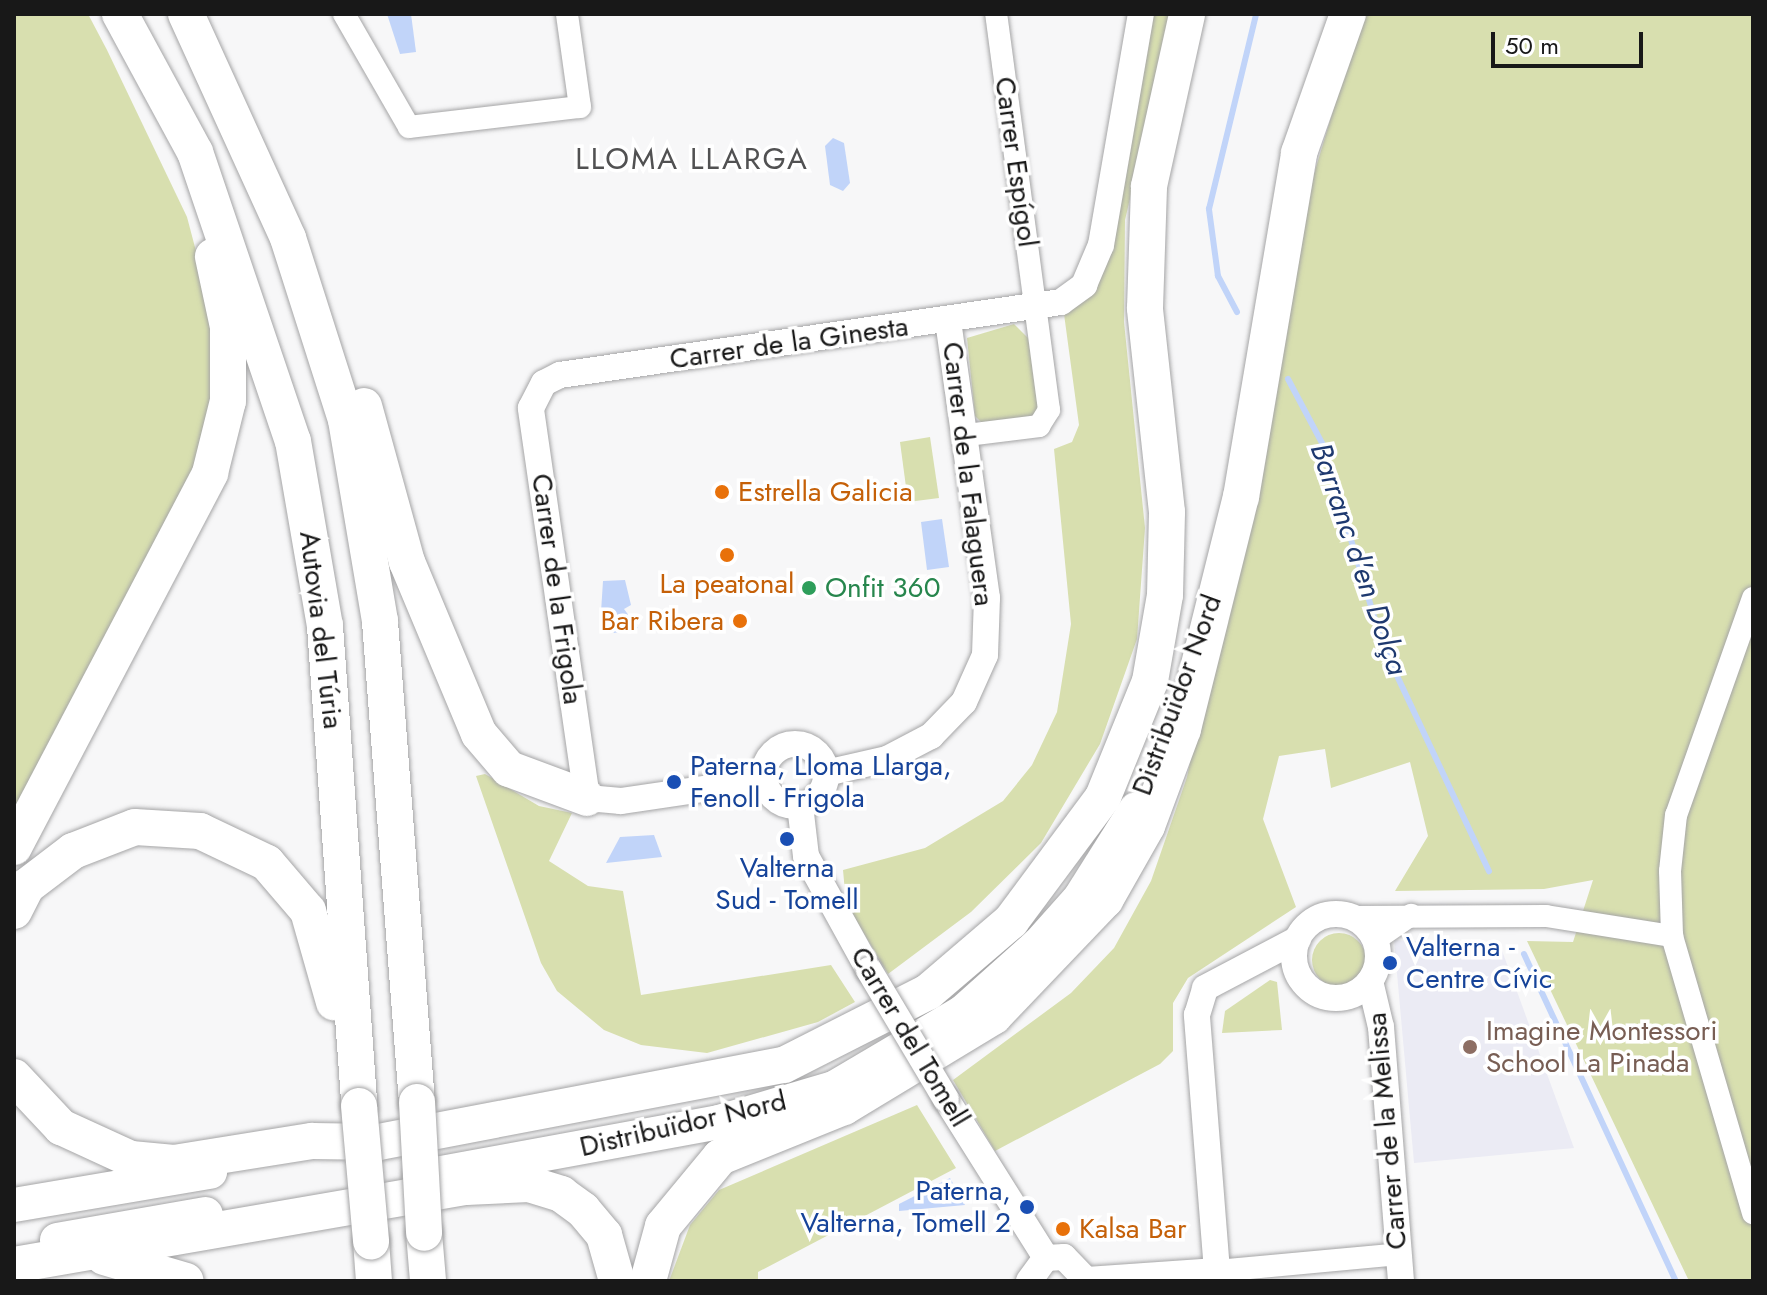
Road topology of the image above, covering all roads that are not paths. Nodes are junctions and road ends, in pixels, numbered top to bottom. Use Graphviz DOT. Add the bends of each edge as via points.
graph roads {
  1 [pos="120,14"];
  2 [pos="186,14"];
  3 [pos="344,14"];
  4 [pos="567,14"];
  5 [pos="996,14"];
  6 [pos="1141,14"];
  7 [pos="1187,14"];
  8 [pos="1348,14"];
  9 [pos="195,152"];
  10 [pos="314,310"];
  11 [pos="1035,310"];
  12 [pos="948,321"];
  13 [pos="544,383"];
  14 [pos="967,435"];
  15 [pos="1753,598"];
  16 [pos="1200,645"];
  17 [pos="826,773"];
  18 [pos="764,780"];
  19 [pos="587,798"];
  20 [pos="800,805"];
  21 [pos="14,847"];
  22 [pos="14,911"];
  23 [pos="1412,915"];
  24 [pos="1351,917"];
  25 [pos="1672,936"];
  26 [pos="1298,939"];
  27 [pos="1375,940"];
  28 [pos="1370,981"];
  29 [pos="14,1077"];
  30 [pos="359,1106"];
  31 [pos="379,1142"];
  32 [pos="14,1205"];
  33 [pos="1753,1213"];
  34 [pos="14,1249"];
  35 [pos="74,1254"];
  36 [pos="1399,1254"];
  37 [pos="1046,1258"];
  38 [pos="14,1265"];
  39 [pos="1217,1271"];
  40 [pos="186,1281"];
  41 [pos="374,1281"];
  42 [pos="428,1281"];
  43 [pos="617,1281"];
  44 [pos="648,1281"];
  45 [pos="1029,1281"];
  46 [pos="1087,1281"];
  47 [pos="1401,1281"];
  1 -- 9 [label="highway, Autovia del Túria"];
  2 -- 10 [label="highway, Autovia del Túria" via="256,162"];
  3 -- 4 [label="street" via="409,127 580,107"];
  5 -- 11 [label="street, Carrer Espígol"];
  6 -- 11 [label="street, Carrer de la Ginesta" via="1101,245 1084,285"];
  7 -- 31 [label="highway, Distribuïdor Nord" via="1149,186 1145,308 1167,512 1165,595 1150,681 1129,740 1070,850 1011,921 928,992 784,1065"];
  8 -- 16 [label="highway, Distribuïdor Nord" via="1299,153 1241,497"];
  9 -- 21 [label="highway" via="195,204 228,327 228,401 210,473"];
  9 -- 30 [label="highway, Autovia del Túria" via="293,441 323,610"];
  10 -- 19 [label="highway" via="348,351 407,562 479,734 509,769"];
  10 -- 42 [label="highway, Autovia del Túria, bridge" via="346,420 380,622"];
  11 -- 12 [label="street, Carrer de la Ginesta"];
  11 -- 14 [label="street, Carrer Espígol" via="1049,410 1039,426"];
  12 -- 13 [label="street, Carrer de la Ginesta"];
  12 -- 14 [label="street, Carrer de la Falaguera"];
  13 -- 19 [label="street, Carrer de la Frigola" via="531,408"];
  14 -- 17 [label="street, Carrer de la Falaguera" via="987,598 985,655 964,702 931,736 887,759"];
  15 -- 25 [label="street" via="1676,815"];
  16 -- 34 [label="main road, Distribuïdor Nord" via="1154,773 1080,898 963,1012 834,1088 719,1122"];
  16 -- 44 [label="highway" via="1167,778 1105,900 994,1016 917,1068 844,1107 720,1157 663,1226"];
  17 -- 18 [label="street" via="818,754 788,744 771,755"];
  17 -- 20 [label="street" via="819,794"];
  18 -- 19 [label="street" via="621,801"];
  18 -- 20 [label="street" via="779,801"];
  20 -- 37 [label="street, Carrer del Tomell, bridge" via="806,856 946,1099"];
  22 -- 30 [label="highway" via="27,886 73,851 135,827 200,831 236,844 267,863 308,911"];
  23 -- 24 [label="street"];
  23 -- 25 [label="street" via="1546,916"];
  23 -- 27 [label="street"];
  24 -- 26 [label="street" via="1326,915"];
  24 -- 27 [label="street"];
  25 -- 33 [label="street"];
  26 -- 28 [label="street" via="1295,966 1321,995 1348,996"];
  26 -- 39 [label="street" via="1205,988 1197,1015"];
  27 -- 28 [label="street" via="1378,961"];
  28 -- 36 [label="street, Carrer de la Melissa" via="1381,1027"];
  29 -- 31 [label="highway" via="61,1127 131,1159 174,1163 312,1141"];
  30 -- 41 [label="highway, Autovia del Túria, bridge"];
  31 -- 32 [label="main road, Distribuïdor Nord"];
  35 -- 38 [label="highway"];
  35 -- 40 [label="highway" via="143,1263"];
  35 -- 43 [label="highway" via="466,1187 529,1184 561,1194 583,1210 604,1235"];
  36 -- 39 [label="street"];
  36 -- 47 [label="street, Carrer de la Melissa"];
  37 -- 45 [label="street"];
  37 -- 46 [label="street" via="1079,1265"];
  39 -- 46 [label="street"];
}
